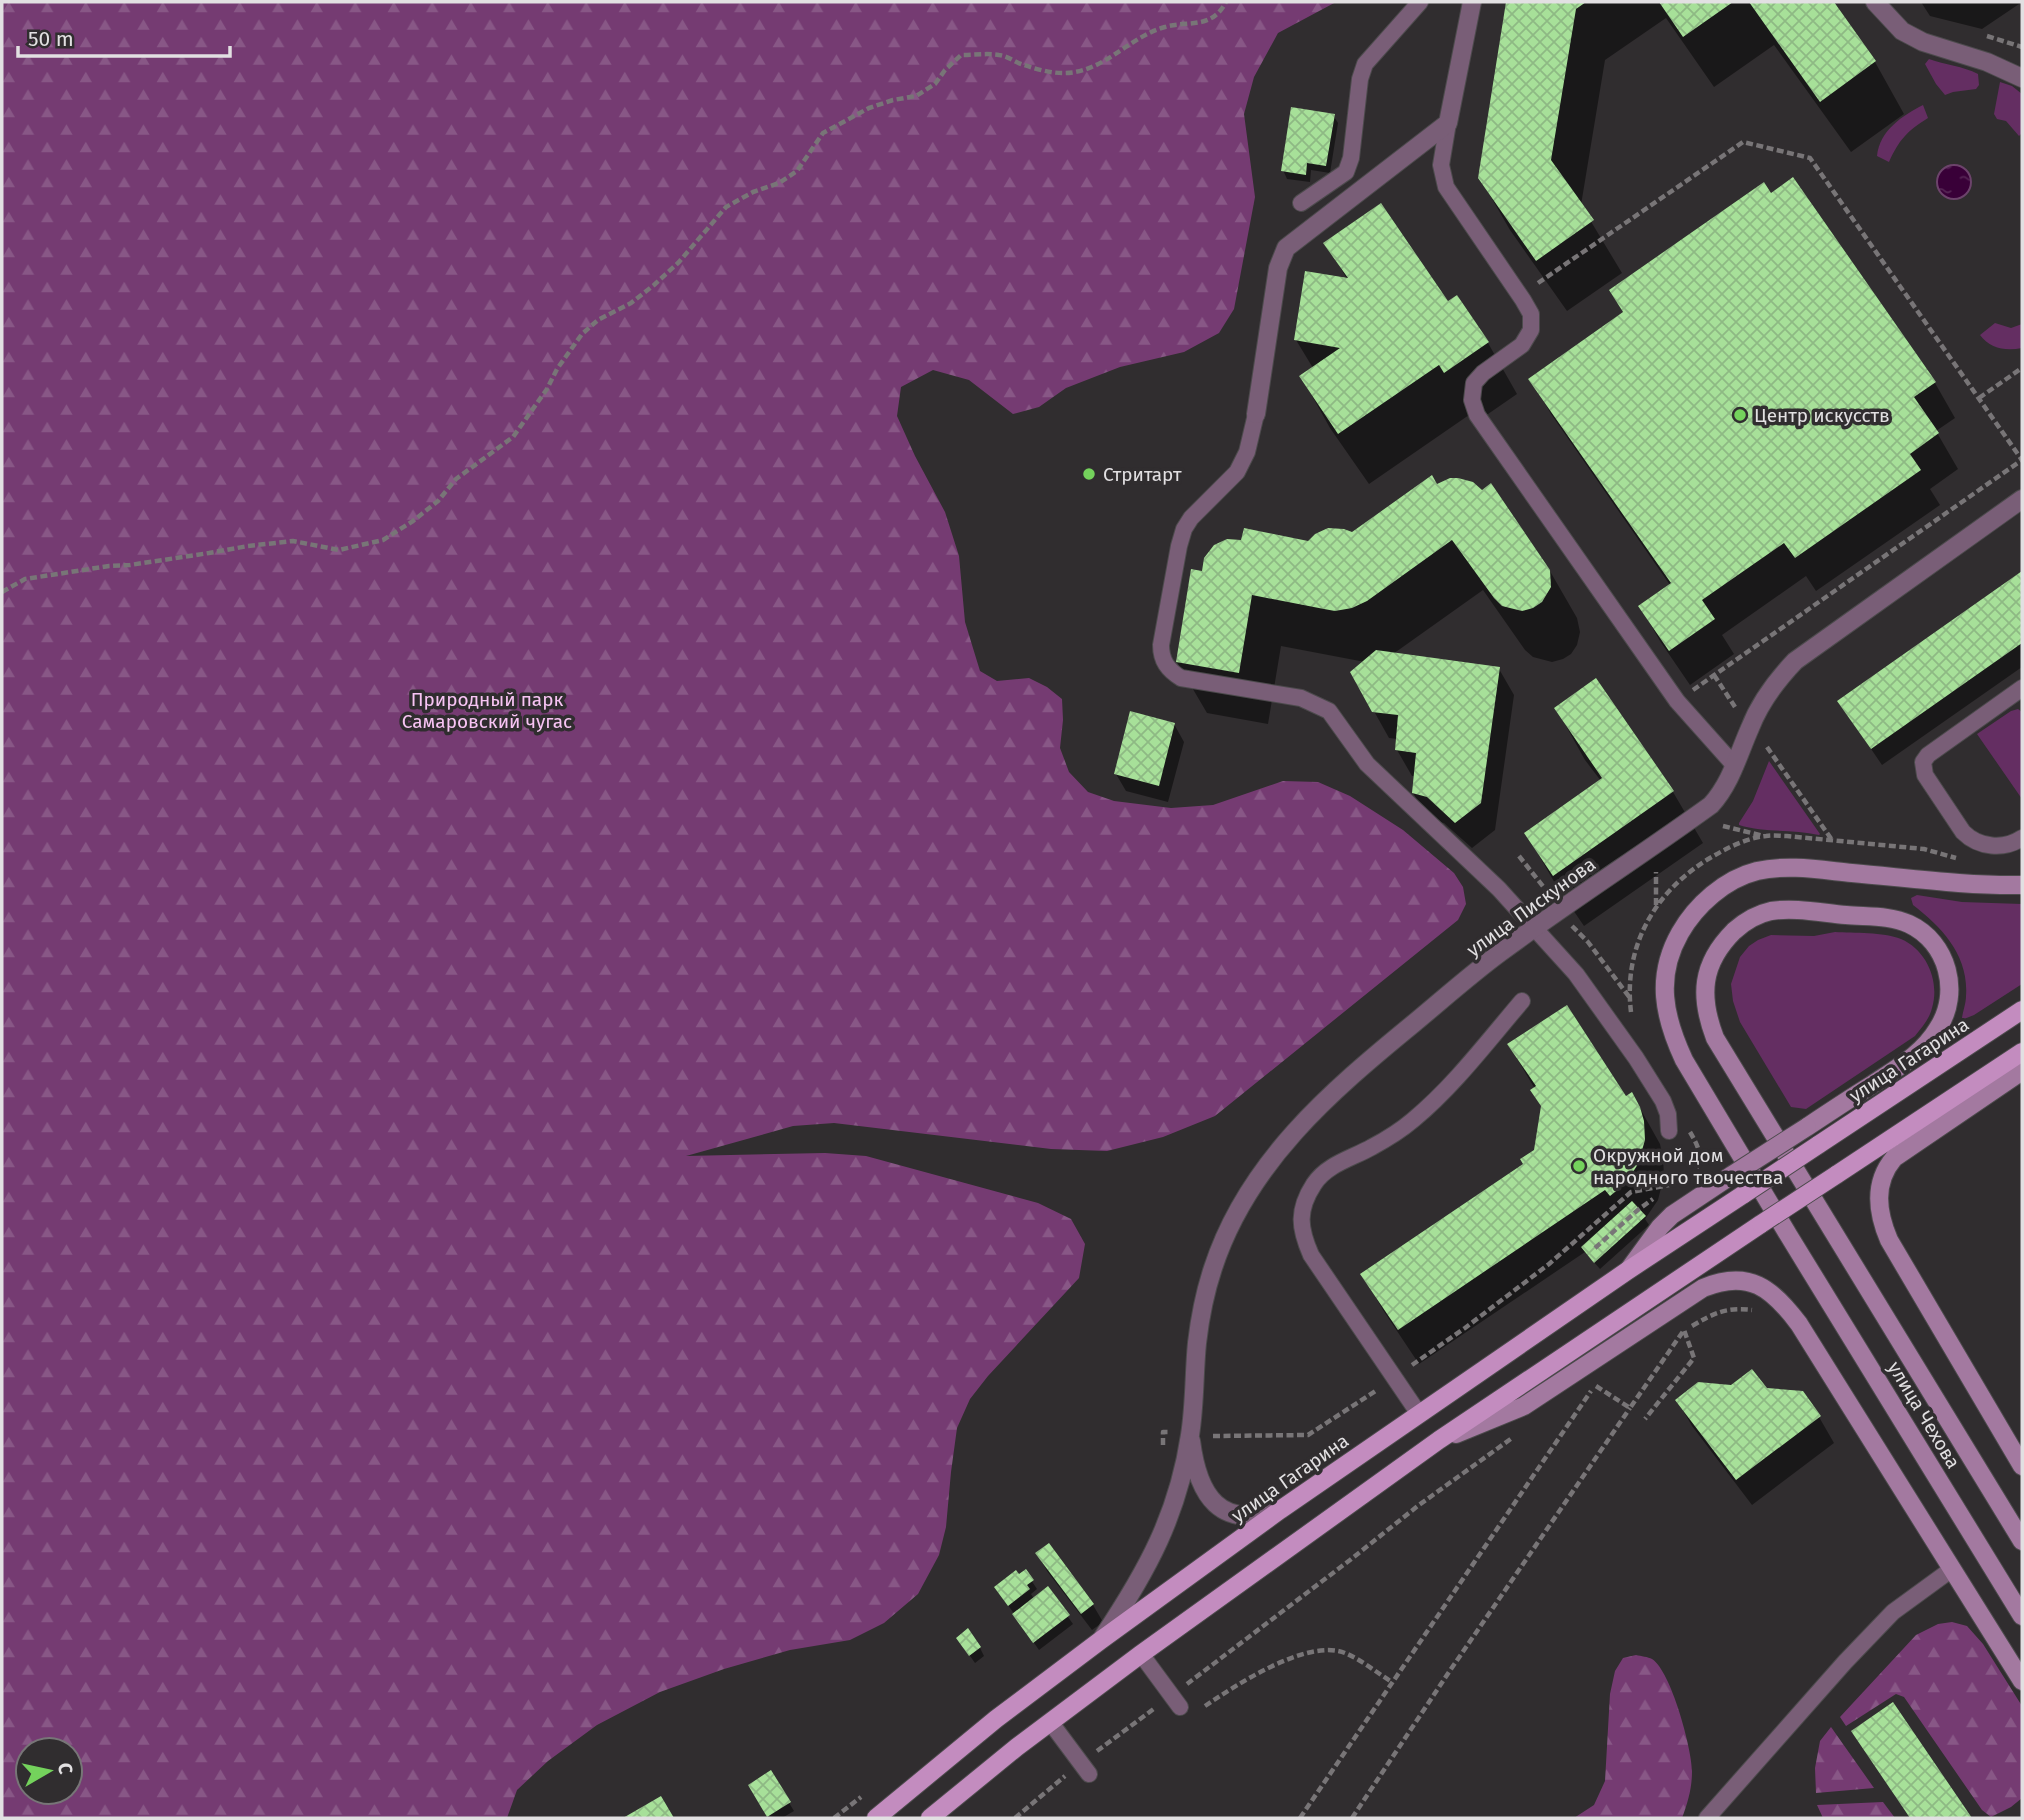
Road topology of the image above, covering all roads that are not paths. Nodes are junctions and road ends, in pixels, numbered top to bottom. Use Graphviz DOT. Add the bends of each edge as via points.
graph roads {
  1 [pos="1420,2"];
  2 [pos="1472,2"];
  3 [pos="1875,2"];
  4 [pos="2022,78"];
  5 [pos="1448,122"];
  6 [pos="1301,203"];
  7 [pos="1256,414"];
  8 [pos="2022,499"];
  9 [pos="2021,691"];
  10 [pos="1735,766"];
  11 [pos="2022,838"];
  12 [pos="2022,885"];
  13 [pos="1535,929"];
  14 [pos="1521,1001"];
  15 [pos="2022,1010"];
  16 [pos="2022,1053"];
  17 [pos="1912,1058"];
  18 [pos="2022,1071"];
  19 [pos="1955,1116"];
  20 [pos="1669,1131"];
  21 [pos="1838,1132"];
  22 [pos="1627,1271"];
  23 [pos="1419,1414"];
  24 [pos="1190,1434"];
  25 [pos="1439,1440"];
  26 [pos="2022,1466"];
  27 [pos="1280,1510"];
  28 [pos="2022,1541"];
  29 [pos="1952,1569"];
  30 [pos="2022,1616"];
  31 [pos="1101,1640"];
  32 [pos="1141,1654"];
  33 [pos="2022,1681"];
  34 [pos="1176,1702"];
  35 [pos="1051,1723"];
  36 [pos="1085,1769"];
  37 [pos="876,1818"];
  38 [pos="930,1818"];
  39 [pos="1706,1818"];
  1 -- 6 [label="lane" via="1365,64 1346,172"];
  2 -- 5 [label="street"];
  3 -- 4 [label="street" via="1902,31"];
  5 -- 7 [label="street" via="1286,248 1278,268"];
  5 -- 10 [label="lane" via="1441,165 1446,187 1531,314 1531,330 1522,345 1474,383 1472,400 1477,415 1677,701"];
  7 -- 13 [label="lane" via="1237,472 1184,529 1161,645 1166,665 1181,678 1301,698 1329,711 1367,764"];
  8 -- 10 [label="street, улица Пискунова" via="1795,661 1769,692"];
  9 -- 11 [label="lane" via="1928,755 1923,769 1969,838 1999,846"];
  10 -- 13 [label="street, улица Пискунова" via="1711,805"];
  12 -- 30 [label="main road, улица Чехова" via="1791,868 1756,872 1722,888 1688,920 1668,961 1664,986 1671,1032 1684,1060"];
  13 -- 20 [label="lane" via="1576,974 1636,1058 1663,1101"];
  13 -- 24 [label="street, улица Пискунова" via="1348,1079 1291,1134 1246,1194 1224,1237 1203,1306"];
  14 -- 23 [label="lane" via="1437,1099 1394,1135 1330,1168 1315,1181 1301,1217 1311,1255"];
  15 -- 21 [label="main road, улица Гагарина"];
  16 -- 19 [label="main road"];
  16 -- 25 [label="main road, bridge"];
  17 -- 21 [label="main road"];
  17 -- 22 [label="main road, bridge" via="1672,1215"];
  17 -- 28 [label="main road, улица Чехова" via="1946,1016 1950,985 1938,949 1909,924 1771,911 1742,924 1717,952 1706,979 1705,998 1716,1038"];
  18 -- 19 [label="main road"];
  19 -- 26 [label="main road" via="1887,1166 1879,1187 1879,1212 1889,1240"];
  21 -- 22 [label="main road, улица Гагарина, bridge"];
  22 -- 23 [label="main road, улица Гагарина"];
  23 -- 27 [label="main road, улица Гагарина"];
  24 -- 27 [label="street, улица Пискунова" via="1197,1469 1214,1503 1237,1516"];
  24 -- 31 [label="street, улица Пискунова" via="1177,1494 1156,1550"];
  25 -- 29 [label="main road" via="1524,1406 1703,1289 1721,1282 1749,1282 1773,1294 1799,1324"];
  25 -- 32 [label="main road"];
  27 -- 31 [label="main road, улица Гагарина"];
  29 -- 33 [label="main road"];
  29 -- 39 [label="lane" via="1893,1612"];
  31 -- 37 [label="main road, улица Гагарина"];
  32 -- 34 [label="lane"];
  32 -- 35 [label="main road"];
  35 -- 36 [label="lane"];
  35 -- 38 [label="main road"];
}
